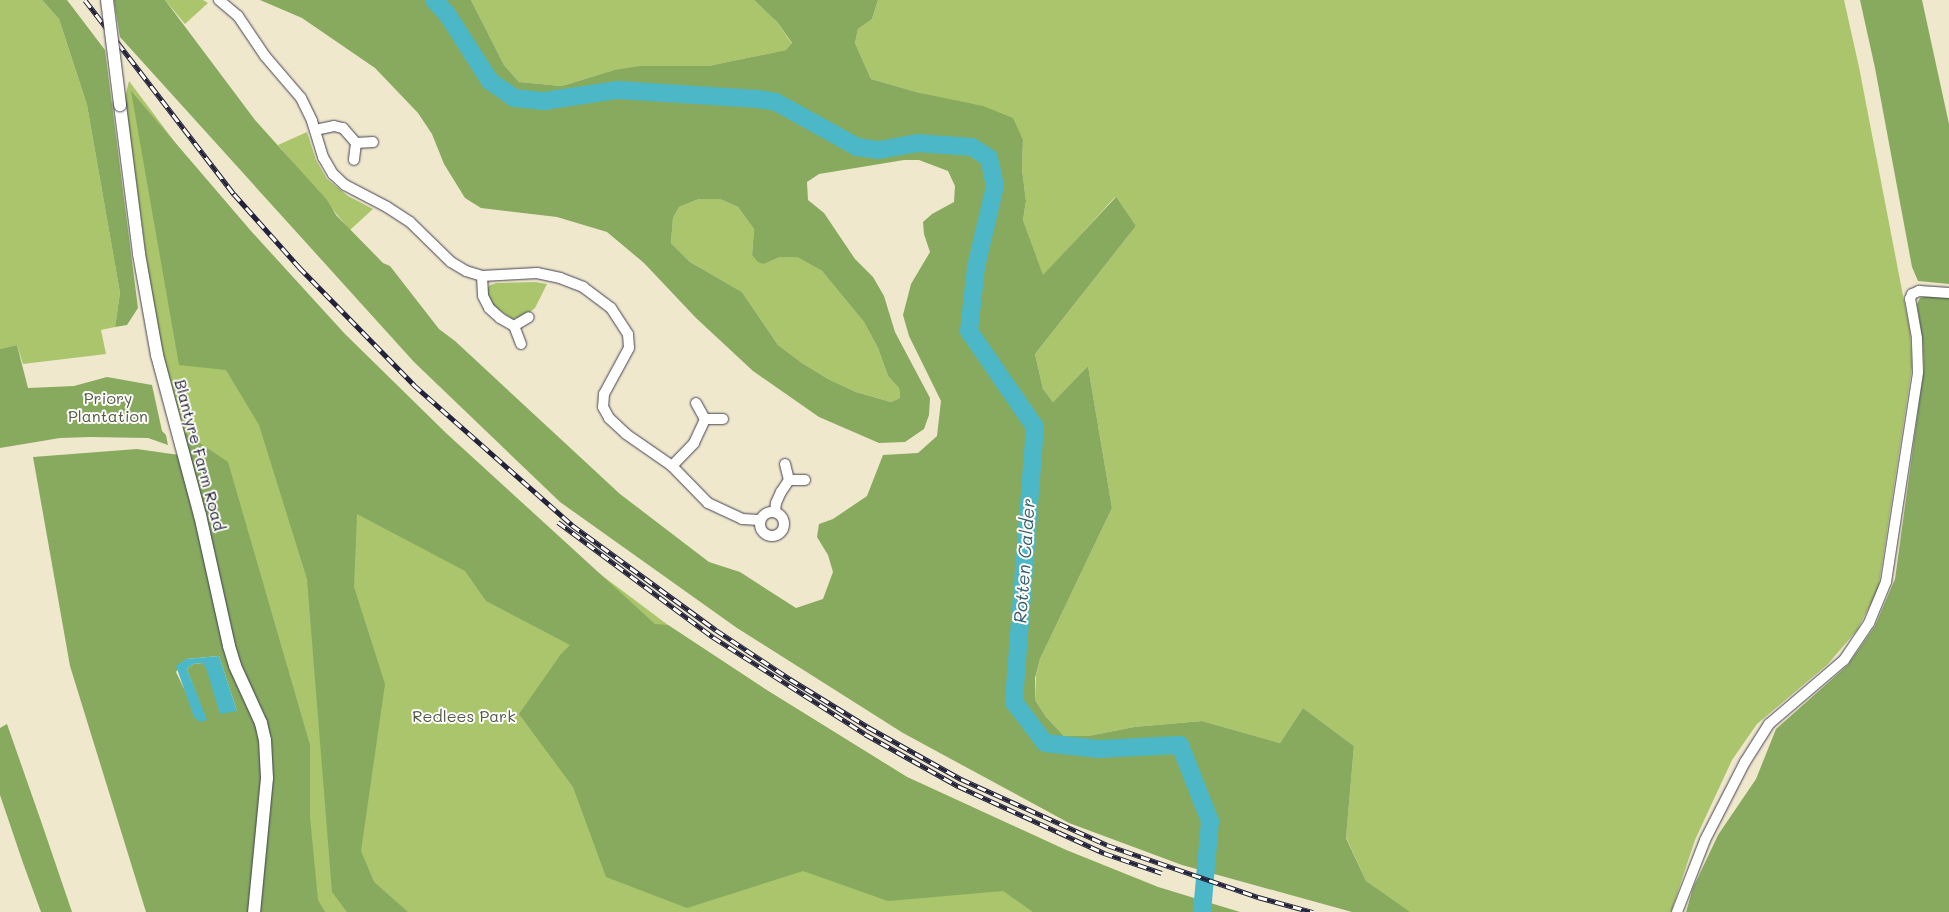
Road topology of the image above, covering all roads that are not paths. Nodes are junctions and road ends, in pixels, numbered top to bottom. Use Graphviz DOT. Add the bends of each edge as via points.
graph roads {
  1 [pos="107,0"];
  2 [pos="219,0"];
  3 [pos="315,130"];
  4 [pos="373,142"];
  5 [pos="356,143"];
  6 [pos="354,160"];
  7 [pos="482,276"];
  8 [pos="1949,292"];
  9 [pos="529,317"];
  10 [pos="514,326"];
  11 [pos="521,344"];
  12 [pos="696,403"];
  13 [pos="705,419"];
  14 [pos="723,419"];
  15 [pos="785,464"];
  16 [pos="672,466"];
  17 [pos="789,480"];
  18 [pos="805,480"];
  19 [pos="775,512"];
  20 [pos="760,520"];
  21 [pos="254,912"];
  22 [pos="1678,912"];
  1 -- 21 [label="main road, Blantyre Farm Road, bridge" via="139,254 159,363 200,515 229,646 266,740 267,778"];
  2 -- 3 [label="street" via="238,16 265,56 301,98"];
  3 -- 5 [label="street" via="334,126 344,128"];
  3 -- 7 [label="street" via="323,157 333,174 345,185 410,222 451,262"];
  4 -- 5 [label="street"];
  5 -- 6 [label="street"];
  7 -- 10 [label="street" via="483,296 489,308"];
  7 -- 16 [label="street" via="537,273 560,278 583,288 611,308 628,334 629,348 604,394 603,407 609,418 626,434"];
  8 -- 22 [label="street" via="1919,291 1910,299 1917,338 1918,372 1886,582 1869,623 1844,660 1769,724 1745,762 1705,840"];
  9 -- 10 [label="street"];
  10 -- 11 [label="street"];
  12 -- 13 [label="street"];
  13 -- 14 [label="street"];
  13 -- 16 [label="street" via="694,443"];
  15 -- 17 [label="street"];
  16 -- 20 [label="street" via="708,503 742,519"];
  17 -- 18 [label="street"];
  17 -- 19 [label="street" via="776,503"];
  19 -- 20 [label="street" via="764,514"];
  19 -- 20 [label="street" via="784,521 783,529 777,535 765,535 760,528"];
}
